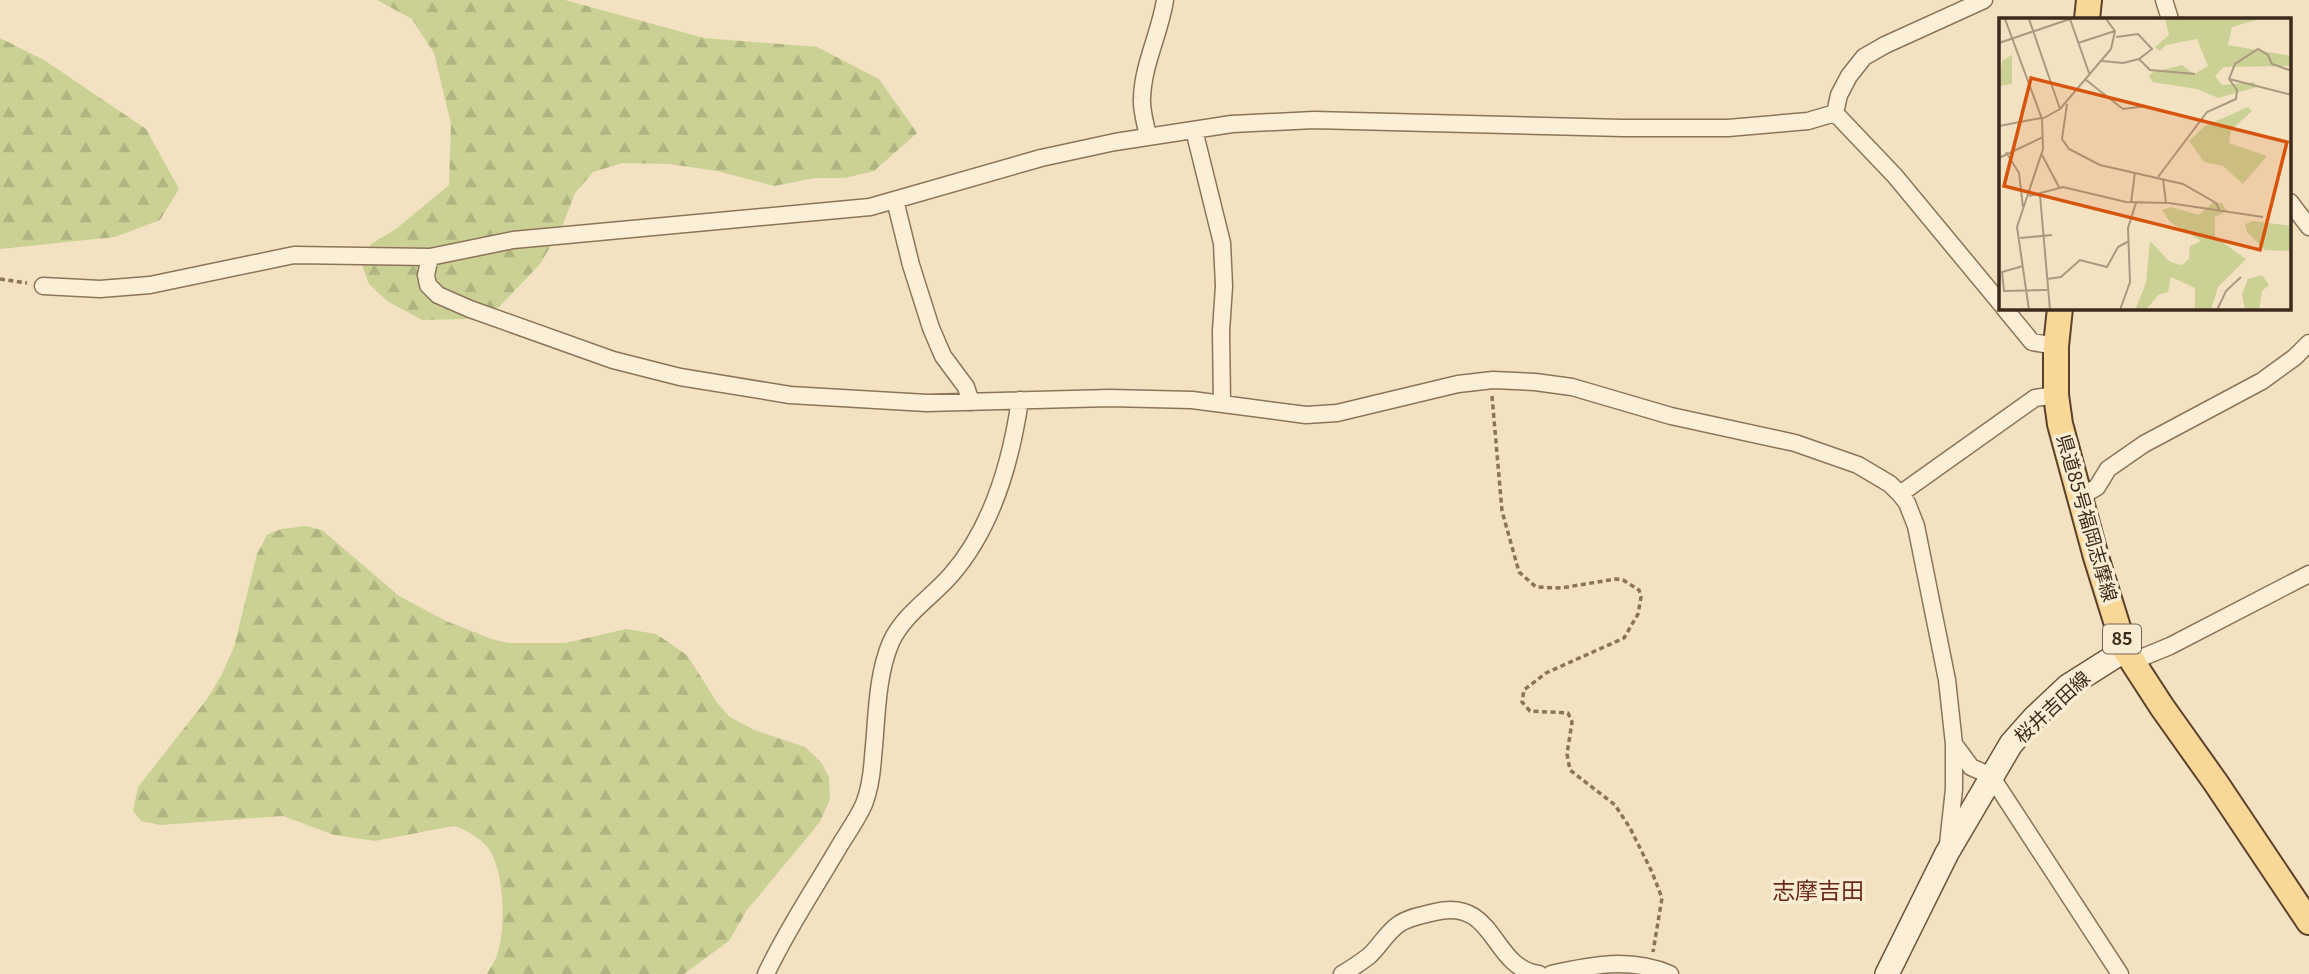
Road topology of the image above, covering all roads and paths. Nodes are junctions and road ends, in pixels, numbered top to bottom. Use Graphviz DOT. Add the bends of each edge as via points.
graph roads {
  1 [pos="1165,0"];
  2 [pos="1982,0"];
  3 [pos="2088,0"];
  4 [pos="2164,0"];
  5 [pos="2087,18"];
  6 [pos="2170,18"];
  7 [pos="1835,113"];
  8 [pos="1194,130"];
  9 [pos="1148,137"];
  10 [pos="895,200"];
  11 [pos="2292,205"];
  12 [pos="2309,227"];
  13 [pos="430,257"];
  14 [pos="0,279"];
  15 [pos="43,286"];
  16 [pos="1999,301"];
  17 [pos="2006,310"];
  18 [pos="2060,310"];
  19 [pos="2309,343"];
  20 [pos="2056,346"];
  21 [pos="1490,380"];
  22 [pos="2056,395"];
  23 [pos="1020,401"];
  24 [pos="971,402"];
  25 [pos="1222,403"];
  26 [pos="1900,494"];
  27 [pos="2080,497"];
  28 [pos="2309,574"];
  29 [pos="2128,656"];
  30 [pos="1954,744"];
  31 [pos="1991,776"];
  32 [pos="1947,853"];
  33 [pos="2309,922"];
  34 [pos="1650,967"];
  35 [pos="766,974"];
  36 [pos="1342,974"];
  37 [pos="1539,974"];
  38 [pos="1551,974"];
  39 [pos="1671,974"];
  40 [pos="1887,974"];
  41 [pos="2120,974"];
  1 -- 9 [label="street" via="1145,73 1142,100"];
  2 -- 7 [label="street" via="1864,57 1839,95"];
  3 -- 5 [label="main road"];
  4 -- 6 [label="street"];
  7 -- 8 [label="street" via="1808,121 1728,128 1314,120"];
  7 -- 16 [label="street" via="1895,176"];
  8 -- 9 [label="street"];
  8 -- 25 [label="street" via="1222,243"];
  9 -- 10 [label="street" via="1041,158"];
  10 -- 13 [label="street" via="870,207 513,240"];
  10 -- 24 [label="street" via="931,328"];
  11 -- 12 [label="street"];
  13 -- 15 [label="street" via="294,255 150,285 100,289"];
  13 -- 24 [label="street" via="428,285 438,295 613,360 680,377 790,395"];
  14 -- 15 [label="path"];
  17 -- 20 [label="street" via="2032,342"];
  18 -- 20 [label="main road, 県道85号福岡志摩線 / 85"];
  19 -- 27 [label="street" via="2262,382 2144,444 2108,469 2096,487"];
  20 -- 22 [label="main road, 県道85号福岡志摩線 / 85"];
  21 -- 25 [label="street" via="1337,413 1306,415"];
  21 -- 26 [label="street" via="1572,387 1671,416 1795,443 1858,465"];
  21 -- 34 [label="path" via="1502,511 1519,572 1536,587 1561,589 1623,580 1639,590 1641,597 1638,614 1624,638 1546,673 1524,690 1522,702 1530,711 1568,713 1573,722 1567,754 1570,770 1615,805 1652,872 1662,898"];
  22 -- 26 [label="street" via="2035,398"];
  22 -- 27 [label="main road, 県道85号福岡志摩線 / 85"];
  23 -- 24 [label="street"];
  23 -- 25 [label="street" via="1111,398"];
  23 -- 35 [label="street" via="1014,442 986,522 968,556 923,600 891,642 882,674 871,782 864,804"];
  26 -- 30 [label="street, 桜井吉田線" via="1916,526 1924,559"];
  27 -- 29 [label="main road, 県道85号福岡志摩線 / 85"];
  28 -- 29 [label="street" via="2170,646"];
  29 -- 31 [label="main road, 桜井吉田線" via="2068,686 2011,744"];
  29 -- 33 [label="main road, 県道85号福岡志摩線 / 85"];
  30 -- 31 [label="street" via="1971,766"];
  30 -- 32 [label="street, 桜井吉田線"];
  31 -- 32 [label="main road, 桜井吉田線"];
  31 -- 41 [label="street"];
  32 -- 40 [label="main road, 桜井吉田線"];
  34 -- 38 [label="street" via="1598,964"];
  34 -- 39 [label="street"];
  36 -- 37 [label="street" via="1370,955 1399,924 1459,909 1476,917 1519,966"];
}
